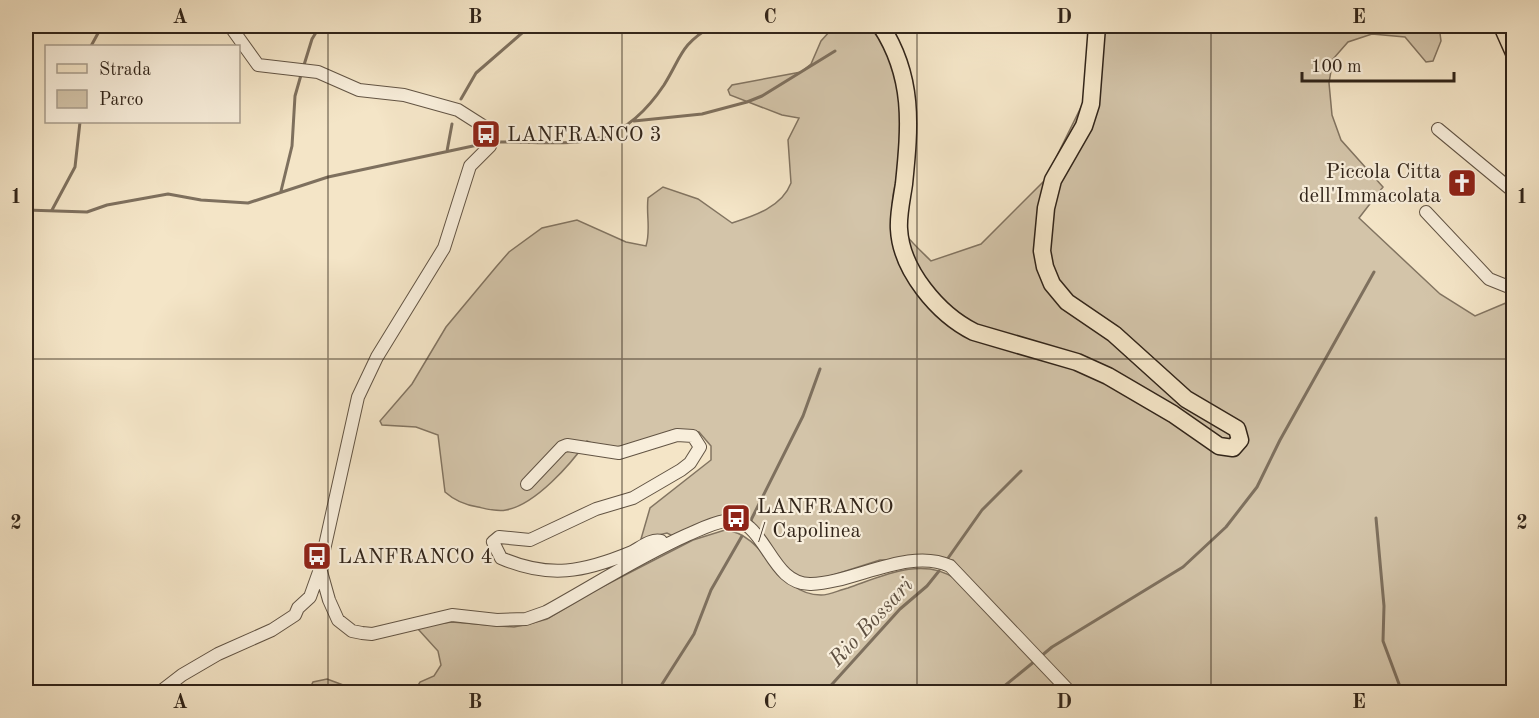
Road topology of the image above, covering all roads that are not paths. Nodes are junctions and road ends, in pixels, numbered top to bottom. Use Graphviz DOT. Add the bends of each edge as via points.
graph roads {
  1 [pos="230,26"];
  2 [pos="880,26"];
  3 [pos="1097,26"];
  4 [pos="1502,26"];
  5 [pos="1514,53"];
  6 [pos="1437,129"];
  7 [pos="1514,192"];
  8 [pos="1426,212"];
  9 [pos="1514,289"];
  10 [pos="527,484"];
  11 [pos="664,545"];
  12 [pos="320,568"];
  13 [pos="160,693"];
  14 [pos="1070,693"];
  1 -- 12 [label="street" via="258,65 318,72 359,90 404,95 458,110 491,131 493,138 470,166 444,248 364,384 348,434"];
  2 -- 3 [label="main road" via="894,46 905,78 907,133 899,229 910,267 930,294 960,325 1077,362 1173,414 1219,446 1233,448 1240,440 1237,429 1186,399 1114,334 1066,302 1045,267 1042,252 1046,208 1053,180 1084,126 1091,104"];
  4 -- 5 [label="main road"];
  6 -- 7 [label="street"];
  8 -- 9 [label="street" via="1489,279"];
  10 -- 11 [label="street" via="562,447 618,453 677,435 693,436 700,447 690,463 633,498 596,508 538,538 524,541 499,537 493,542 501,558 552,572 594,564 656,540"];
  11 -- 12 [label="street" via="546,612 526,619 452,615 372,634 352,631 338,620"];
  11 -- 14 [label="street" via="732,520 751,528 787,576 800,583 820,583 910,562 945,564"];
  12 -- 13 [label="street" via="309,597 295,615 218,654"];
}
